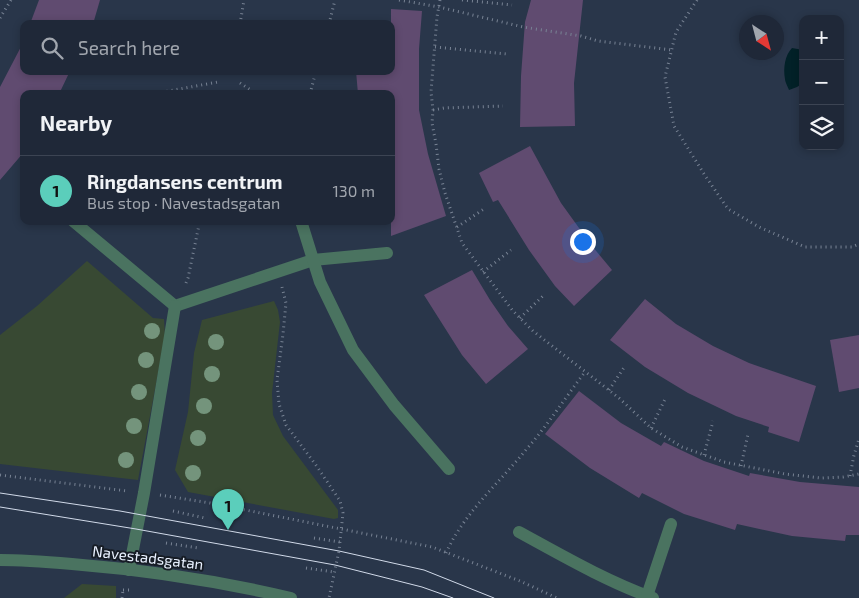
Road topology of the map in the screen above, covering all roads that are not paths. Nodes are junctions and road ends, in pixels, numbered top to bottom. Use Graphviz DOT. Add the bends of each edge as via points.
graph roads {
  1 [pos="78,225"];
  2 [pos="302,225"];
  3 [pos="387,253"];
  4 [pos="313,260"];
  5 [pos="175,306"];
  6 [pos="449,469"];
  7 [pos="671,524"];
  8 [pos="519,532"];
  9 [pos="0,560"];
  10 [pos="128,570"];
  11 [pos="650,597"];
  12 [pos="291,598"];
  1 -- 5 [label="street"];
  2 -- 4 [label="street"];
  3 -- 4 [label="street"];
  4 -- 5 [label="street"];
  4 -- 6 [label="street" via="320,282 353,350 394,405"];
  5 -- 10 [label="street"];
  7 -- 11 [label="street"];
  8 -- 11 [label="street" via="576,564"];
  9 -- 10 [label="street, Navestadsgatan"];
  10 -- 12 [label="street, Navestadsgatan" via="207,581"];
}
